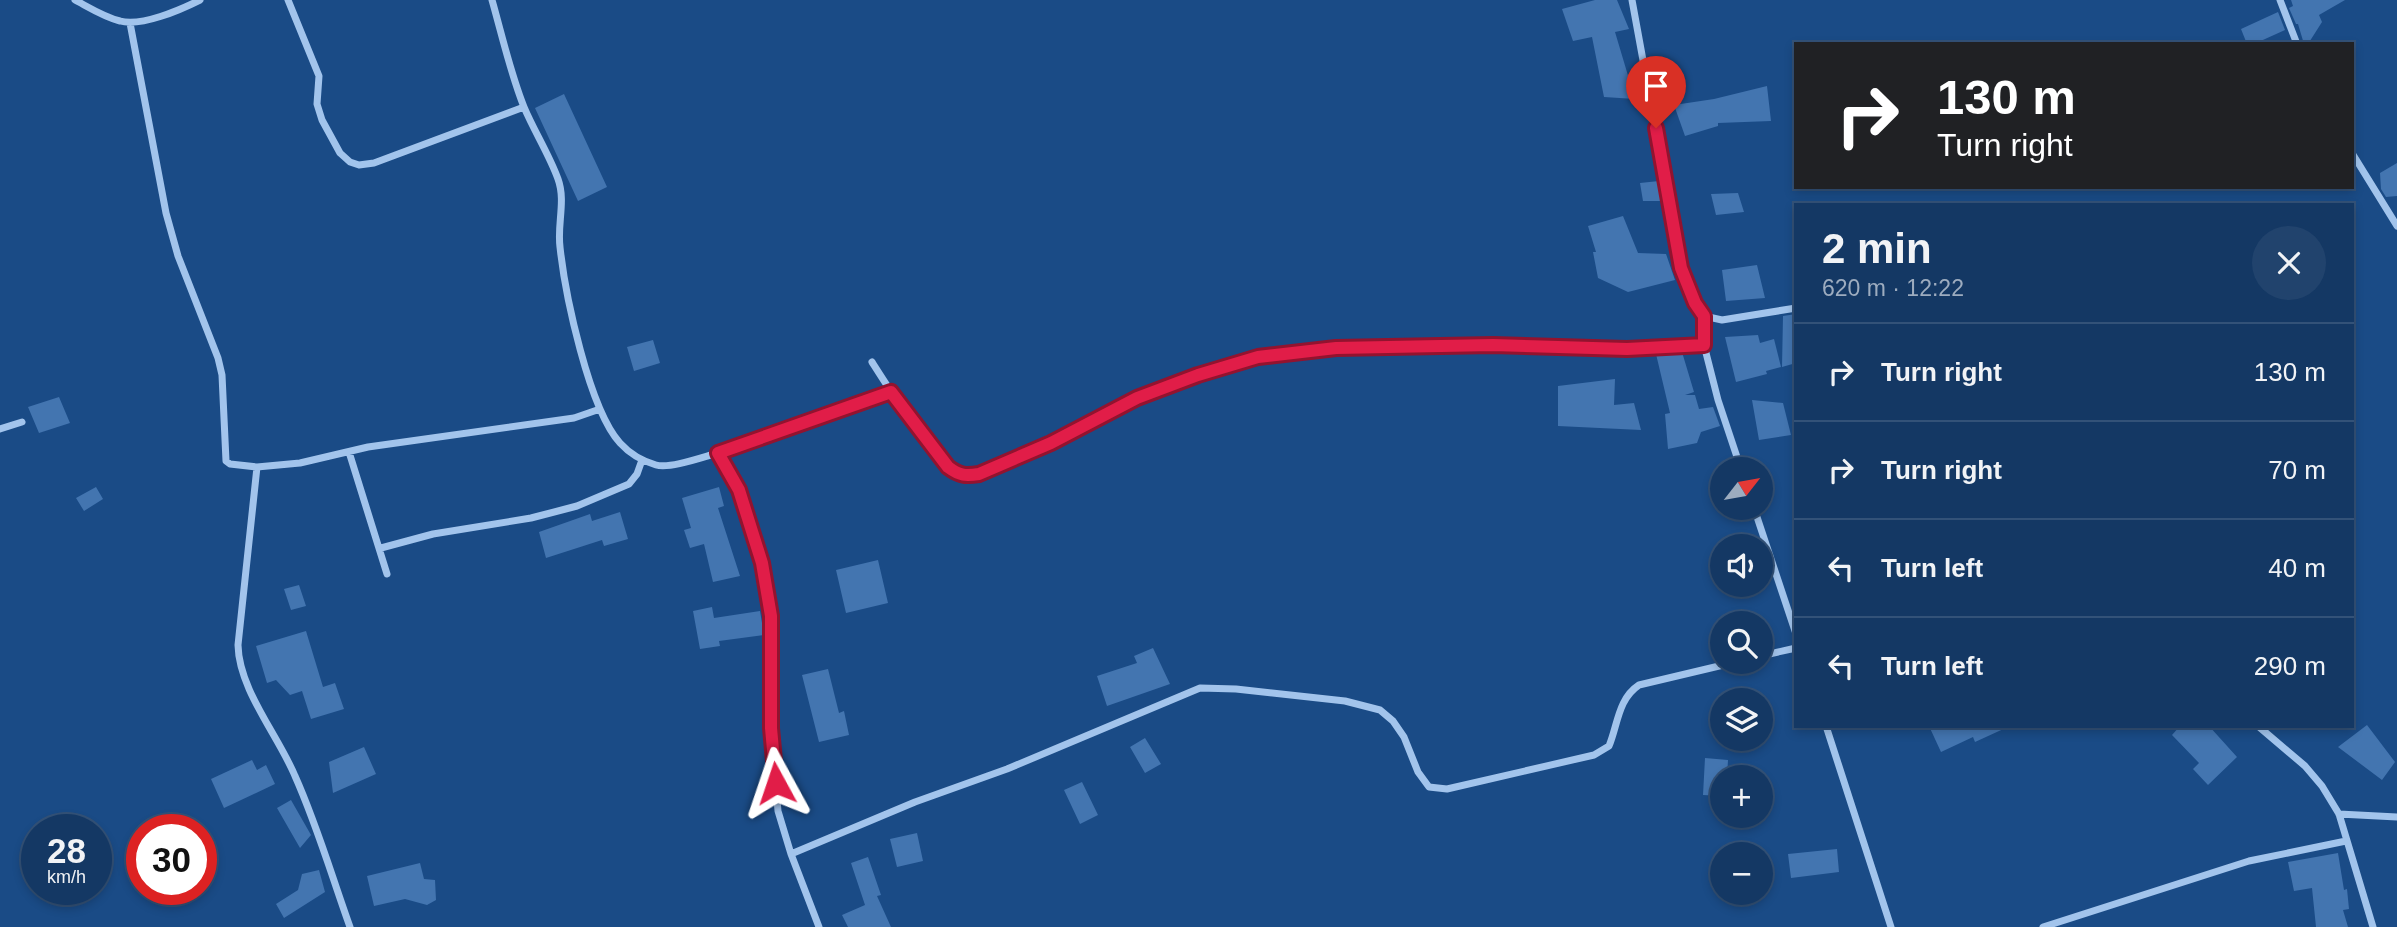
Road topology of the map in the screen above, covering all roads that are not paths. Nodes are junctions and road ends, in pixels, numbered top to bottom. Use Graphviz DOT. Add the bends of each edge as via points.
graph roads {
  1 [pos="75,0"];
  2 [pos="200,0"];
  3 [pos="288,0"];
  4 [pos="492,0"];
  5 [pos="1633,0"];
  6 [pos="2280,0"];
  7 [pos="130,23"];
  8 [pos="2296,42"];
  9 [pos="524,107"];
  10 [pos="2354,156"];
  11 [pos="2397,226"];
  12 [pos="1794,307"];
  13 [pos="1704,316"];
  14 [pos="1704,345"];
  15 [pos="872,362"];
  16 [pos="891,392"];
  17 [pos="600,409"];
  18 [pos="22,422"];
  19 [pos="0,429"];
  20 [pos="349,452"];
  21 [pos="718,453"];
  22 [pos="1737,457"];
  23 [pos="641,462"];
  24 [pos="257,467"];
  25 [pos="1758,520"];
  26 [pos="381,548"];
  27 [pos="387,574"];
  28 [pos="1794,628"];
  29 [pos="1794,648"];
  30 [pos="1773,653"];
  31 [pos="1710,668"];
  32 [pos="1827,728"];
  33 [pos="2260,728"];
  34 [pos="2339,814"];
  35 [pos="2397,817"];
  36 [pos="2346,841"];
  37 [pos="791,854"];
  38 [pos="350,927"];
  39 [pos="819,927"];
  40 [pos="1891,927"];
  41 [pos="2043,927"];
  42 [pos="2373,927"];
  1 -- 7 [label="street"];
  2 -- 7 [label="street"];
  3 -- 9 [label="street" via="319,76 317,104 322,120 350,162 374,163"];
  4 -- 9 [label="street"];
  5 -- 13 [label="street" via="1681,268"];
  6 -- 8 [label="street"];
  7 -- 24 [label="street" via="166,213 222,375 225,457 230,464"];
  9 -- 17 [label="street" via="559,180 559,244 566,294"];
  10 -- 11 [label="street"];
  12 -- 13 [label="street" via="1722,320"];
  13 -- 14 [label="street"];
  14 -- 16 [label="street" via="1336,348 1258,357 1137,398 1051,443 967,476 948,467"];
  14 -- 22 [label="street"];
  15 -- 16 [label="street"];
  16 -- 21 [label="street"];
  17 -- 20 [label="street" via="575,418"];
  17 -- 23 [label="street" via="619,442"];
  18 -- 19 [label="street"];
  20 -- 24 [label="street"];
  20 -- 26 [label="street"];
  21 -- 23 [label="street" via="659,466"];
  21 -- 37 [label="street" via="739,490 762,563 771,616 771,728 778,811"];
  23 -- 26 [label="street" via="637,474 624,486 577,506"];
  24 -- 38 [label="street" via="239,656 256,702 296,778"];
  25 -- 28 [label="street"];
  26 -- 27 [label="street"];
  29 -- 30 [label="street"];
  31 -- 37 [label="street" via="1639,685 1629,692 1609,746 1594,755 1447,789 1429,787 1404,737 1380,710 1345,701 1200,688"];
  32 -- 40 [label="street"];
  33 -- 34 [label="street" via="2305,766"];
  34 -- 35 [label="street"];
  34 -- 36 [label="street"];
  36 -- 41 [label="street" via="2249,861"];
  36 -- 42 [label="street"];
  37 -- 39 [label="street"];
}
